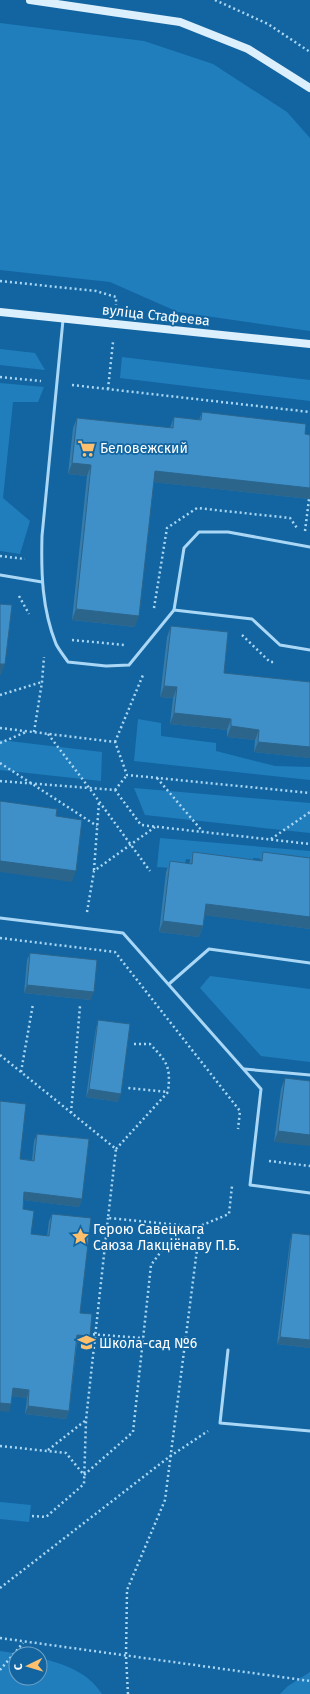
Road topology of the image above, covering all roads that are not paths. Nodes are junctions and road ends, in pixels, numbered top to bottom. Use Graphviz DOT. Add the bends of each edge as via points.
graph roads {
  1 [pos="30,0"];
  2 [pos="310,88"];
  3 [pos="0,312"];
  4 [pos="63,318"];
  5 [pos="310,344"];
  6 [pos="310,547"];
  7 [pos="0,576"];
  8 [pos="42,582"];
  9 [pos="174,610"];
  10 [pos="310,650"];
  11 [pos="0,918"];
  12 [pos="310,963"];
  13 [pos="169,984"];
  14 [pos="244,1069"];
  15 [pos="310,1075"];
  16 [pos="310,1193"];
  17 [pos="228,1350"];
  18 [pos="310,1431"];
  1 -- 2 [label="street" via="180,22 248,49"];
  3 -- 4 [label="street, вуліца Стафеева"];
  4 -- 5 [label="street, вуліца Стафеева"];
  4 -- 8 [label="lane" via="42,536"];
  6 -- 9 [label="lane" via="228,532 199,532 184,548"];
  7 -- 8 [label="lane"];
  8 -- 9 [label="lane" via="45,608 56,645 68,662 106,666 129,665"];
  9 -- 10 [label="lane" via="252,619 280,645"];
  11 -- 13 [label="lane" via="123,933"];
  12 -- 13 [label="lane" via="209,949"];
  13 -- 14 [label="lane"];
  14 -- 15 [label="lane"];
  14 -- 16 [label="lane" via="261,1089 250,1185"];
  17 -- 18 [label="lane" via="220,1423"];
}
